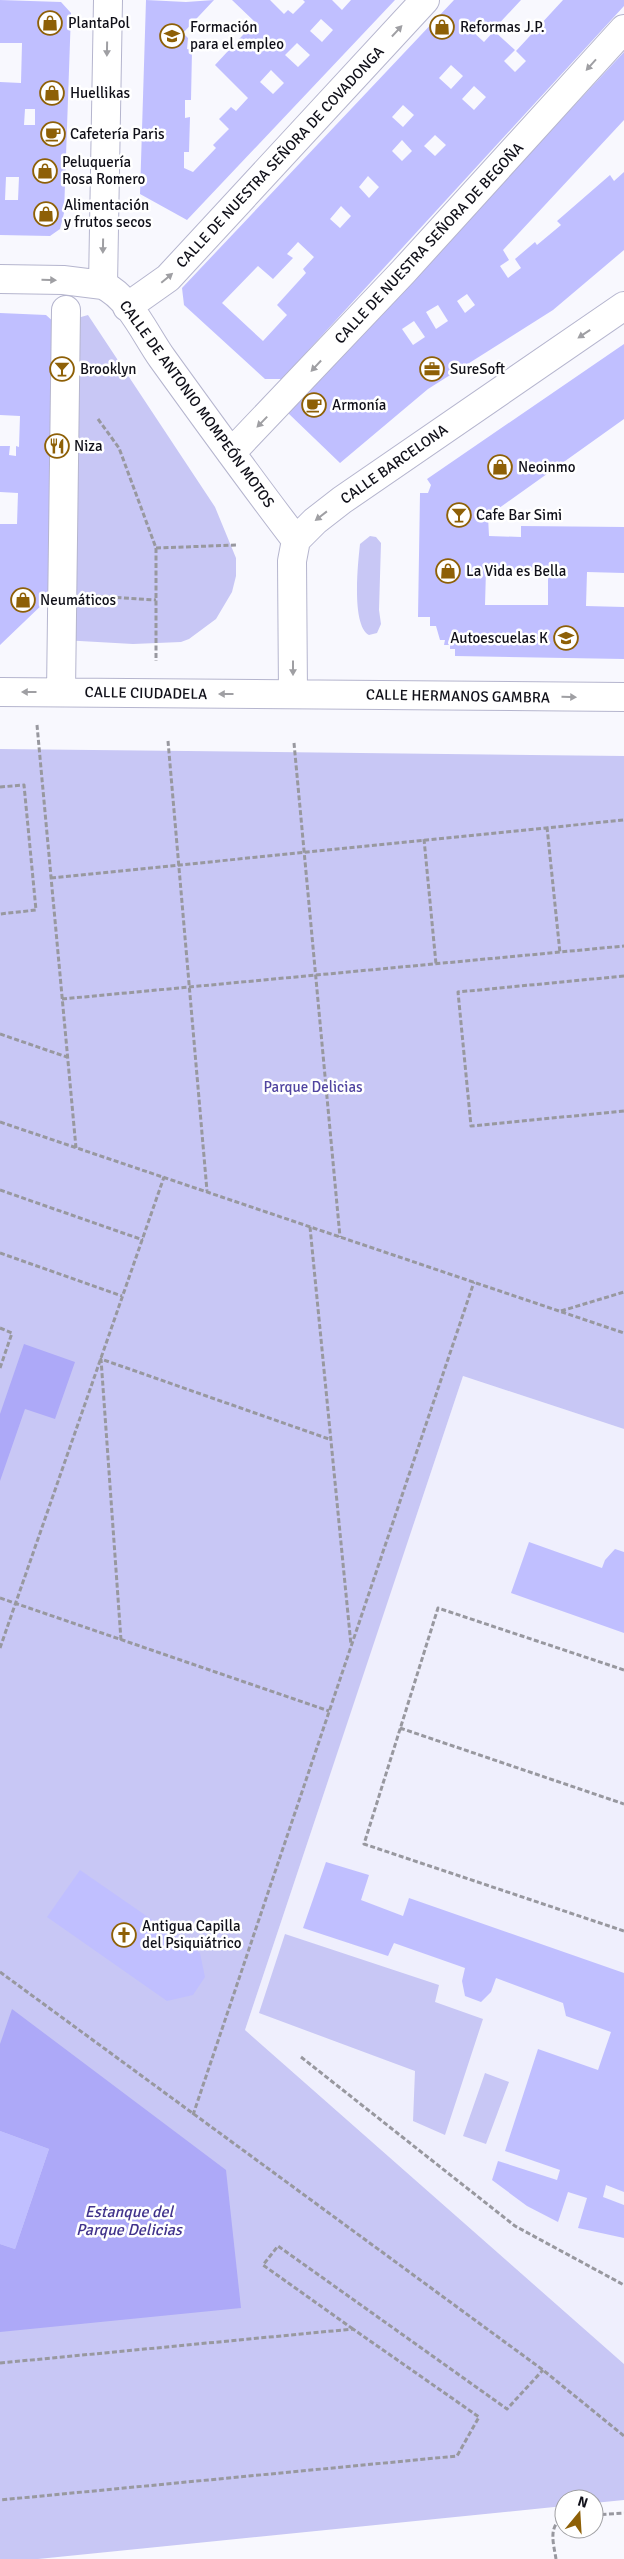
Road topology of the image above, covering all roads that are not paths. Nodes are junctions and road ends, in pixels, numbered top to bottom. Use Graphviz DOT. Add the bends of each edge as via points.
graph roads {
  1 [pos="108,0"];
  2 [pos="425,0"];
  3 [pos="624,29"];
  4 [pos="0,278"];
  5 [pos="103,285"];
  6 [pos="624,306"];
  7 [pos="127,307"];
  8 [pos="66,310"];
  9 [pos="231,453"];
  10 [pos="296,540"];
  11 [pos="0,692"];
  12 [pos="61,692"];
  13 [pos="293,694"];
  14 [pos="624,698"];
  1 -- 5 [label="street, one-way"];
  7 -- 2 [label="street, CALLE DE NUESTRA SEÑORA DE COVADONGA, one-way" via="168,278"];
  3 -- 9 [label="street, CALLE DE NUESTRA SEÑORA DE BEGOÑA, one-way" via="404,272"];
  4 -- 5 [label="street, one-way"];
  5 -- 7 [label="street, CALLE DE ANTONIO MOMPEÓN MOTOS" via="114,290"];
  6 -- 10 [label="street, CALLE BARCELONA, one-way" via="342,500"];
  7 -- 9 [label="street, CALLE DE ANTONIO MOMPEÓN MOTOS"];
  8 -- 12 [label="street"];
  9 -- 10 [label="street, CALLE DE ANTONIO MOMPEÓN MOTOS"];
  10 -- 13 [label="street, one-way" via="292,560"];
  12 -- 11 [label="street, CALLE CIUDADELA, one-way"];
  13 -- 12 [label="street, CALLE CIUDADELA, one-way"];
  13 -- 14 [label="street, CALLE HERMANOS GAMBRA, one-way"];
}
